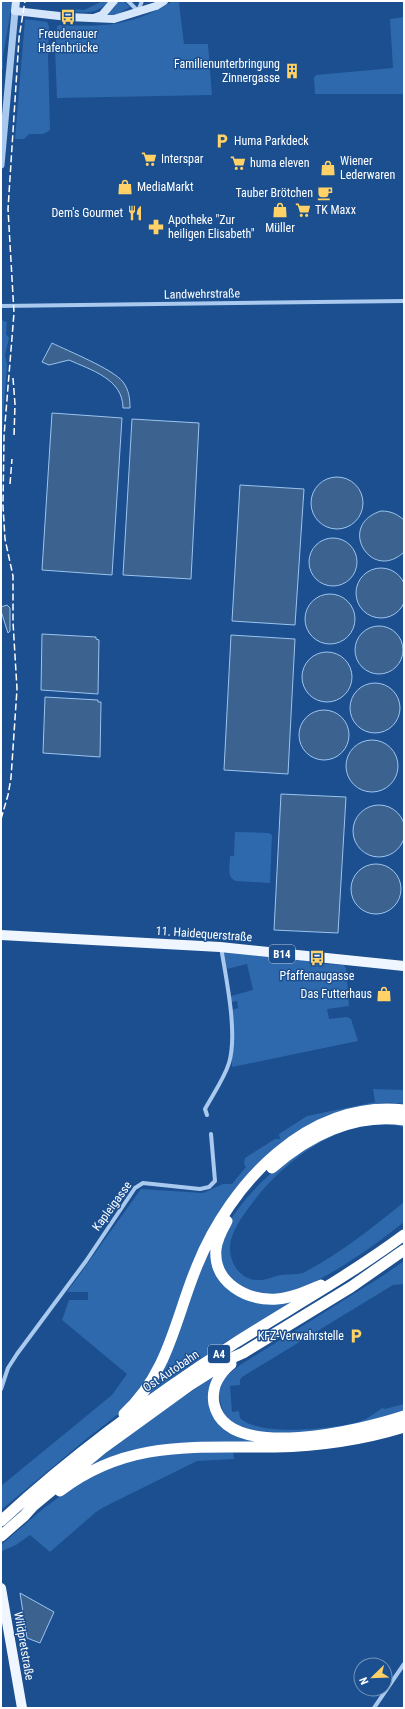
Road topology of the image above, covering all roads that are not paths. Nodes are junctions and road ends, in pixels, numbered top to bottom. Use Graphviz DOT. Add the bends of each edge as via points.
graph roads {
  1 [pos="16,1"];
  2 [pos="114,1"];
  3 [pos="128,1"];
  4 [pos="142,1"];
  5 [pos="164,1"];
  6 [pos="15,11"];
  7 [pos="138,11"];
  8 [pos="93,19"];
  9 [pos="1,165"];
  10 [pos="404,301"];
  11 [pos="1,306"];
  12 [pos="1,935"];
  13 [pos="220,946"];
  14 [pos="404,966"];
  15 [pos="404,1110"];
  16 [pos="207,1115"];
  17 [pos="404,1120"];
  18 [pos="211,1134"];
  19 [pos="404,1235"];
  20 [pos="404,1250"];
  21 [pos="345,1276"];
  22 [pos="243,1353"];
  23 [pos="1,1389"];
  24 [pos="404,1416"];
  25 [pos="404,1427"];
  26 [pos="98,1439"];
  27 [pos="24,1516"];
  28 [pos="3,1519"];
  29 [pos="4,1534"];
  30 [pos="1,1588"];
  31 [pos="404,1664"];
  32 [pos="22,1708"];
  33 [pos="374,1708"];
  1 -- 6 [label="main road"];
  2 -- 8 [label="main road" via="102,15"];
  3 -- 7 [label="street"];
  4 -- 7 [label="street"];
  5 -- 7 [label="main road"];
  6 -- 8 [label="main road"];
  6 -- 9 [label="street"];
  7 -- 8 [label="main road" via="114,19"];
  10 -- 11 [label="street, Landwehrstraße"];
  12 -- 13 [label="main road, 11. Haidequerstraße / B14"];
  13 -- 14 [label="main road, 11. Haidequerstraße / B14"];
  13 -- 16 [label="street" via="230,1009 231,1048 224,1074 206,1109"];
  15 -- 26 [label="highway" via="367,1110 330,1120 295,1140 250,1180 212,1231 196,1266 169,1347 158,1370 128,1410"];
  17 -- 21 [label="highway" via="383,1118 342,1125 300,1147 280,1161 241,1199 219,1235 216,1249 221,1273 238,1291 250,1296 277,1299 292,1296 320,1286 333,1278"];
  18 -- 23 [label="street, Kapleigasse" via="214,1181 210,1187 200,1189 143,1183 135,1188 86,1261 16,1354"];
  19 -- 21 [label="highway, Ost Autobahn / A4"];
  20 -- 22 [label="highway, Ost Autobahn / A4" via="351,1287"];
  21 -- 26 [label="highway, Ost Autobahn / A4" via="184,1376"];
  22 -- 24 [label="highway" via="220,1377 214,1396 215,1407 222,1420 241,1433 253,1437 275,1438 319,1435 373,1425"];
  22 -- 27 [label="highway, Ost Autobahn / A4" via="196,1381 136,1424 62,1480"];
  25 -- 27 [label="highway" via="322,1444 180,1448 140,1453 90,1472"];
  26 -- 28 [label="highway, Ost Autobahn / A4"];
  27 -- 29 [label="highway, Ost Autobahn / A4"];
  30 -- 32 [label="main road, Wildpretstraße"];
  31 -- 33 [label="street"];
}
